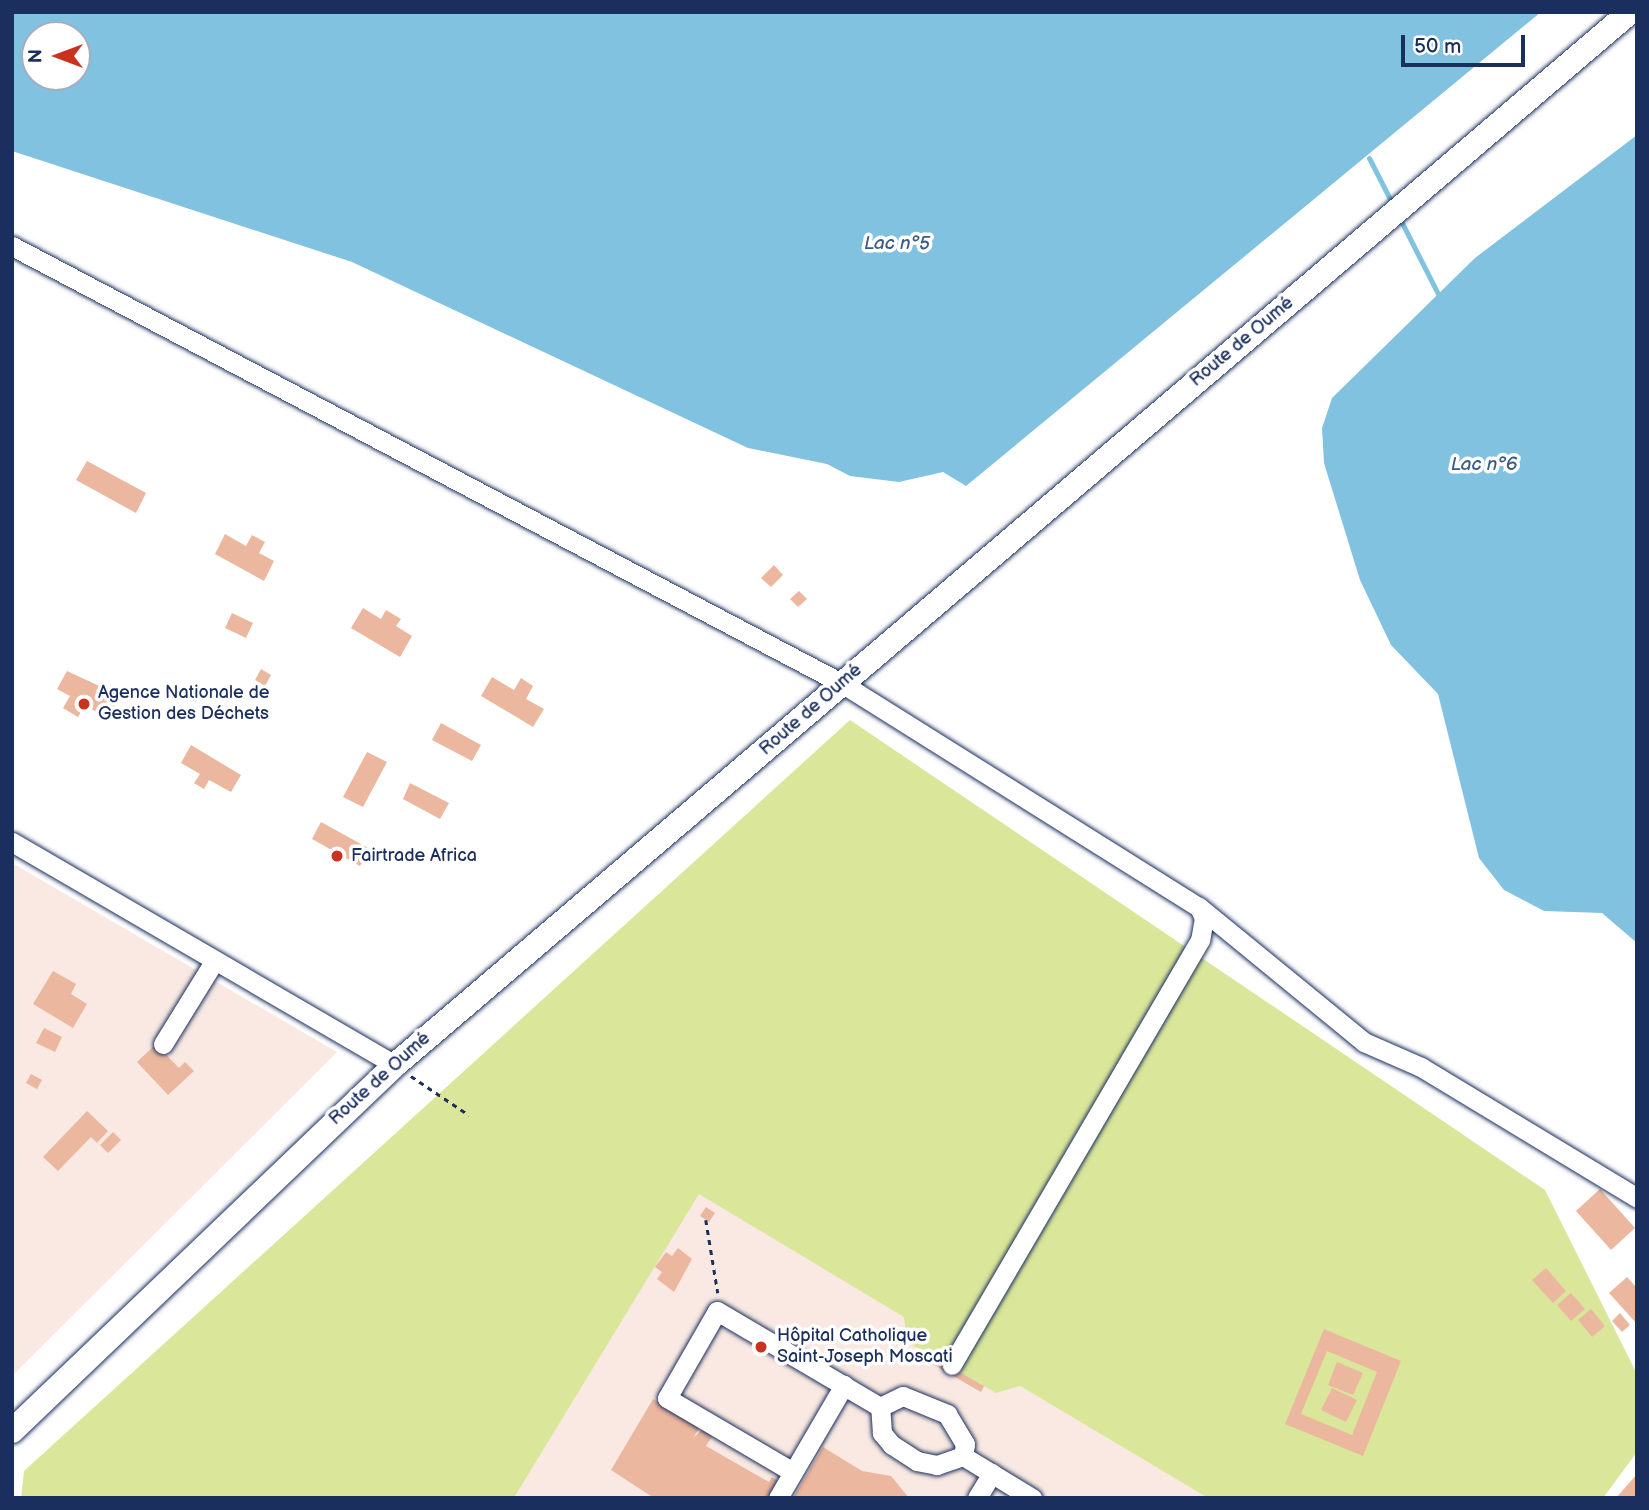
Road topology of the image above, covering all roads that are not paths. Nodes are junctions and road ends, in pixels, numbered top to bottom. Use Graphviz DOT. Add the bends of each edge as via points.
graph roads {
  1 [pos="1630,12"];
  2 [pos="12,246"];
  3 [pos="843,684"];
  4 [pos="12,842"];
  5 [pos="1199,907"];
  6 [pos="213,963"];
  7 [pos="163,1044"];
  8 [pos="395,1065"];
  9 [pos="1637,1198"];
  10 [pos="953,1365"];
  11 [pos="844,1385"];
  12 [pos="880,1407"];
  13 [pos="15,1423"];
  14 [pos="963,1456"];
  15 [pos="793,1472"];
  16 [pos="992,1473"];
  17 [pos="778,1498"];
  18 [pos="977,1498"];
  19 [pos="1032,1498"];
  1 -- 3 [label="main road, Route de Oumé"];
  2 -- 3 [label="street"];
  3 -- 5 [label="street"];
  3 -- 8 [label="main road, Route de Oumé"];
  4 -- 6 [label="street"];
  5 -- 9 [label="street" via="1364,1042 1421,1067"];
  5 -- 10 [label="street" via="1204,918 1200,940"];
  6 -- 7 [label="street"];
  6 -- 8 [label="street"];
  8 -- 13 [label="main road, Route de Oumé"];
  11 -- 12 [label="street"];
  11 -- 15 [label="street"];
  11 -- 15 [label="street" via="717,1311 667,1398"];
  12 -- 14 [label="street" via="882,1433 904,1455 937,1465"];
  12 -- 14 [label="street" via="904,1396 932,1404 958,1427 965,1444"];
  14 -- 16 [label="street"];
  15 -- 17 [label="street"];
  16 -- 18 [label="street"];
  16 -- 19 [label="street"];
}
